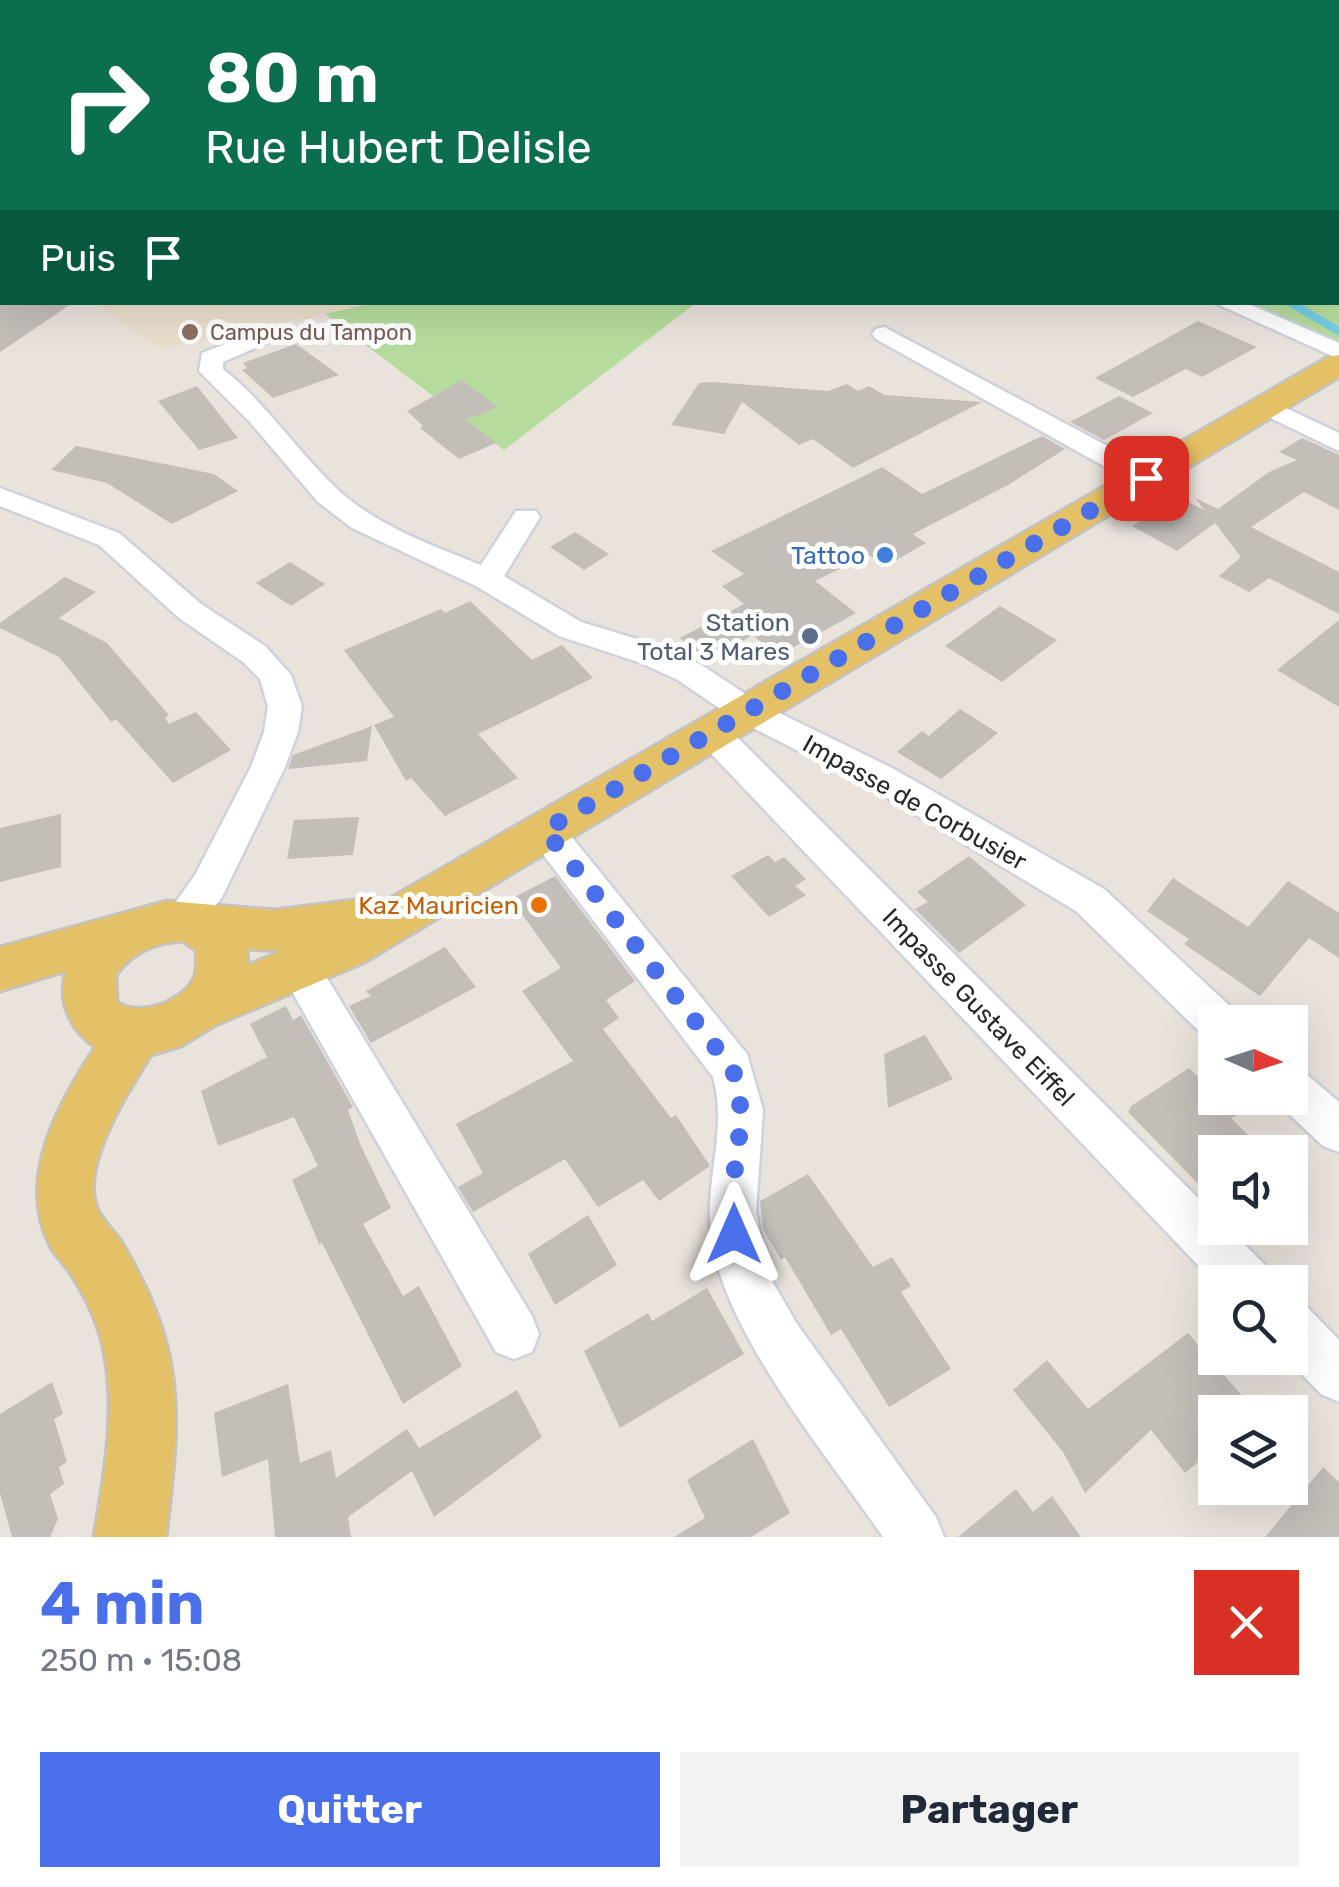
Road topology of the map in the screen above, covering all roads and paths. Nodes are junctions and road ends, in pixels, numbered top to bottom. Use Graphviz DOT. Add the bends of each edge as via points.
graph roads {
  1 [pos="1231,305"];
  2 [pos="272,332"];
  3 [pos="884,334"];
  4 [pos="1339,352"];
  5 [pos="1339,364"];
  6 [pos="1270,408"];
  7 [pos="1339,443"];
  8 [pos="1146,478"];
  9 [pos="0,496"];
  10 [pos="526,517"];
  11 [pos="486,578"];
  12 [pos="747,711"];
  13 [pos="710,731"];
  14 [pos="545,830"];
  15 [pos="406,912"];
  16 [pos="173,923"];
  17 [pos="299,967"];
  18 [pos="3,969"];
  19 [pos="1200,1005"];
  20 [pos="200,1008"];
  21 [pos="112,1019"];
  22 [pos="1308,1103"];
  23 [pos="1339,1131"];
  24 [pos="1231,1265"];
  25 [pos="514,1334"];
  26 [pos="1308,1344"];
  27 [pos="1339,1376"];
  28 [pos="130,1537"];
  29 [pos="916,1537"];
  1 -- 4 [label="street"];
  2 -- 11 [label="street, Impasse de Corbusier" via="211,358 212,371 252,405 350,514"];
  3 -- 8 [label="street"];
  5 -- 6 [label="main road"];
  6 -- 7 [label="street"];
  6 -- 8 [label="main road"];
  8 -- 12 [label="main road"];
  9 -- 16 [label="street" via="109,538 275,675 285,706 268,767 209,886"];
  10 -- 11 [label="street"];
  11 -- 12 [label="street, Impasse de Corbusier" via="570,629 689,672"];
  12 -- 13 [label="main road"];
  12 -- 19 [label="street, Impasse de Corbusier" via="880,778 1090,900"];
  13 -- 14 [label="main road"];
  13 -- 24 [label="street, Impasse Gustave Eiffel"];
  14 -- 15 [label="main road"];
  14 -- 29 [label="street" via="732,1068 744,1120 734,1234 756,1308"];
  15 -- 16 [label="main road" via="274,931"];
  15 -- 17 [label="main road"];
  16 -- 18 [label="main road"];
  16 -- 20 [label="main road" via="211,931 221,943 224,958 214,992"];
  16 -- 21 [label="main road" via="120,938 92,970 87,988"];
  17 -- 20 [label="main road"];
  17 -- 25 [label="street"];
  18 -- 21 [label="main road"];
  20 -- 21 [label="main road" via="157,1031"];
  21 -- 28 [label="main road" via="65,1183 71,1225 94,1254 135,1347 139,1470"];
  22 -- 23 [label="street"];
  26 -- 27 [label="street"];
}
